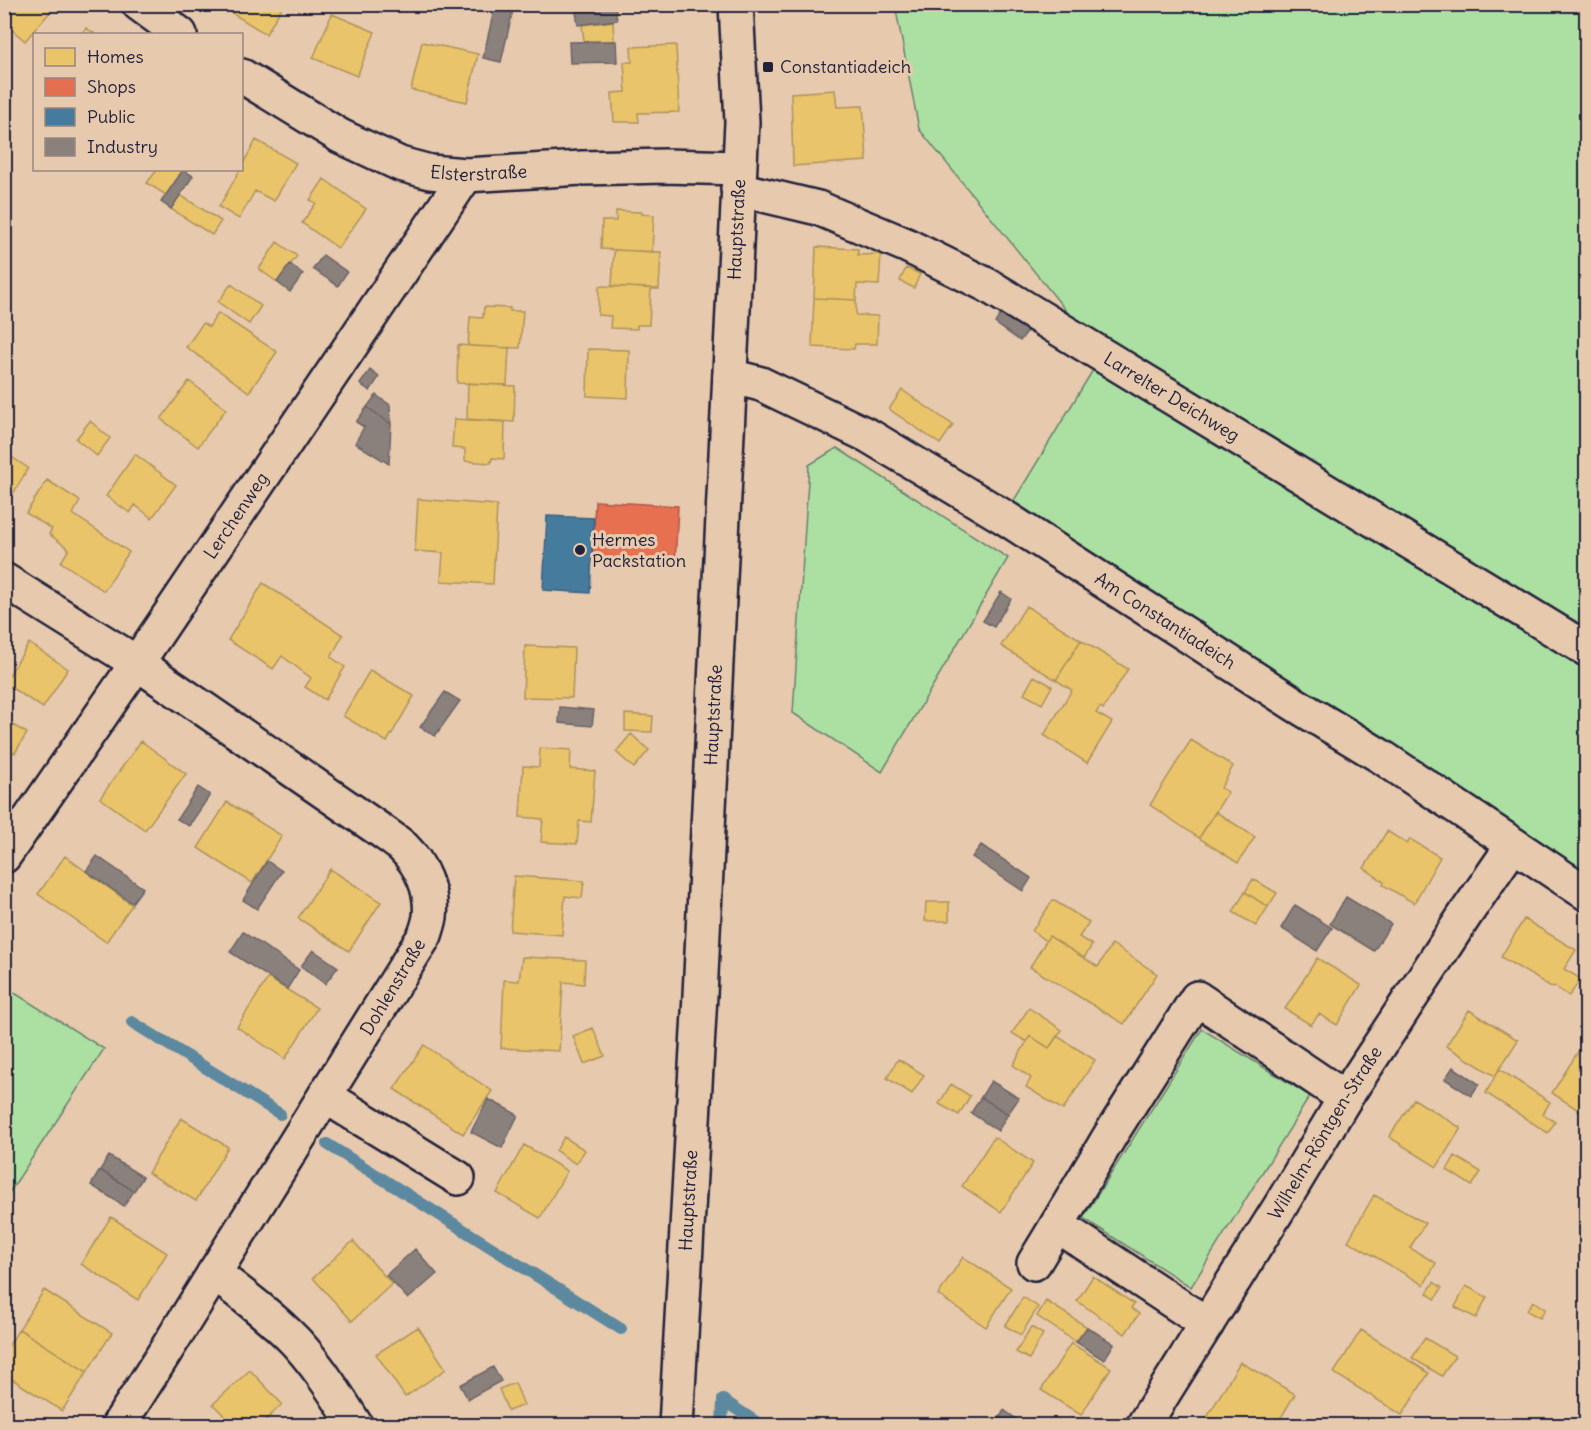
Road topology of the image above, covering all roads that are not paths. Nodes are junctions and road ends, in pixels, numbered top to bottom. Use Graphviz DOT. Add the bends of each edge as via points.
graph roads {
  1 [pos="140,4"];
  2 [pos="736,4"];
  3 [pos="179,33"];
  4 [pos="243,77"];
  5 [pos="466,175"];
  6 [pos="738,178"];
  7 [pos="730,376"];
  8 [pos="4,580"];
  9 [pos="1587,649"];
  10 [pos="137,663"];
  11 [pos="1513,845"];
  12 [pos="4,856"];
  13 [pos="1587,892"];
  14 [pos="325,1096"];
  15 [pos="1345,1098"];
  16 [pos="458,1178"];
  17 [pos="1057,1225"];
  18 [pos="1034,1263"];
  19 [pos="214,1273"];
  20 [pos="1207,1324"];
  21 [pos="118,1425"];
  22 [pos="356,1425"];
  23 [pos="676,1425"];
  24 [pos="1143,1425"];
  1 -- 3 [label="street"];
  2 -- 6 [label="street, Hauptstraße" via="742,122"];
  4 -- 5 [label="street, Elsterstraße" via="340,136 400,164"];
  5 -- 6 [label="street, Elsterstraße" via="665,166"];
  5 -- 10 [label="street, Lerchenweg"];
  6 -- 7 [label="street, Hauptstraße"];
  6 -- 9 [label="street, Larrelter Deichweg" via="906,245 987,285"];
  7 -- 11 [label="street, Am Constantiadeich" via="761,384 869,436 1004,516"];
  7 -- 23 [label="street, Hauptstraße"];
  8 -- 10 [label="street, Dohlenstraße"];
  10 -- 12 [label="street, Lerchenweg"];
  10 -- 14 [label="street, Dohlenstraße" via="403,847 424,878 431,898 425,935"];
  11 -- 13 [label="street, Am Constantiadeich"];
  11 -- 15 [label="street, Wilhelm-Röntgen-Straße"];
  14 -- 16 [label="street"];
  14 -- 19 [label="street, Dohlenstraße"];
  15 -- 17 [label="street" via="1197,998"];
  15 -- 20 [label="street, Wilhelm-Röntgen-Straße"];
  17 -- 18 [label="street"];
  17 -- 20 [label="street"];
  19 -- 21 [label="street, Dohlenstraße"];
  19 -- 22 [label="street" via="296,1342"];
  20 -- 24 [label="street, Wilhelm-Röntgen-Straße"];
}
